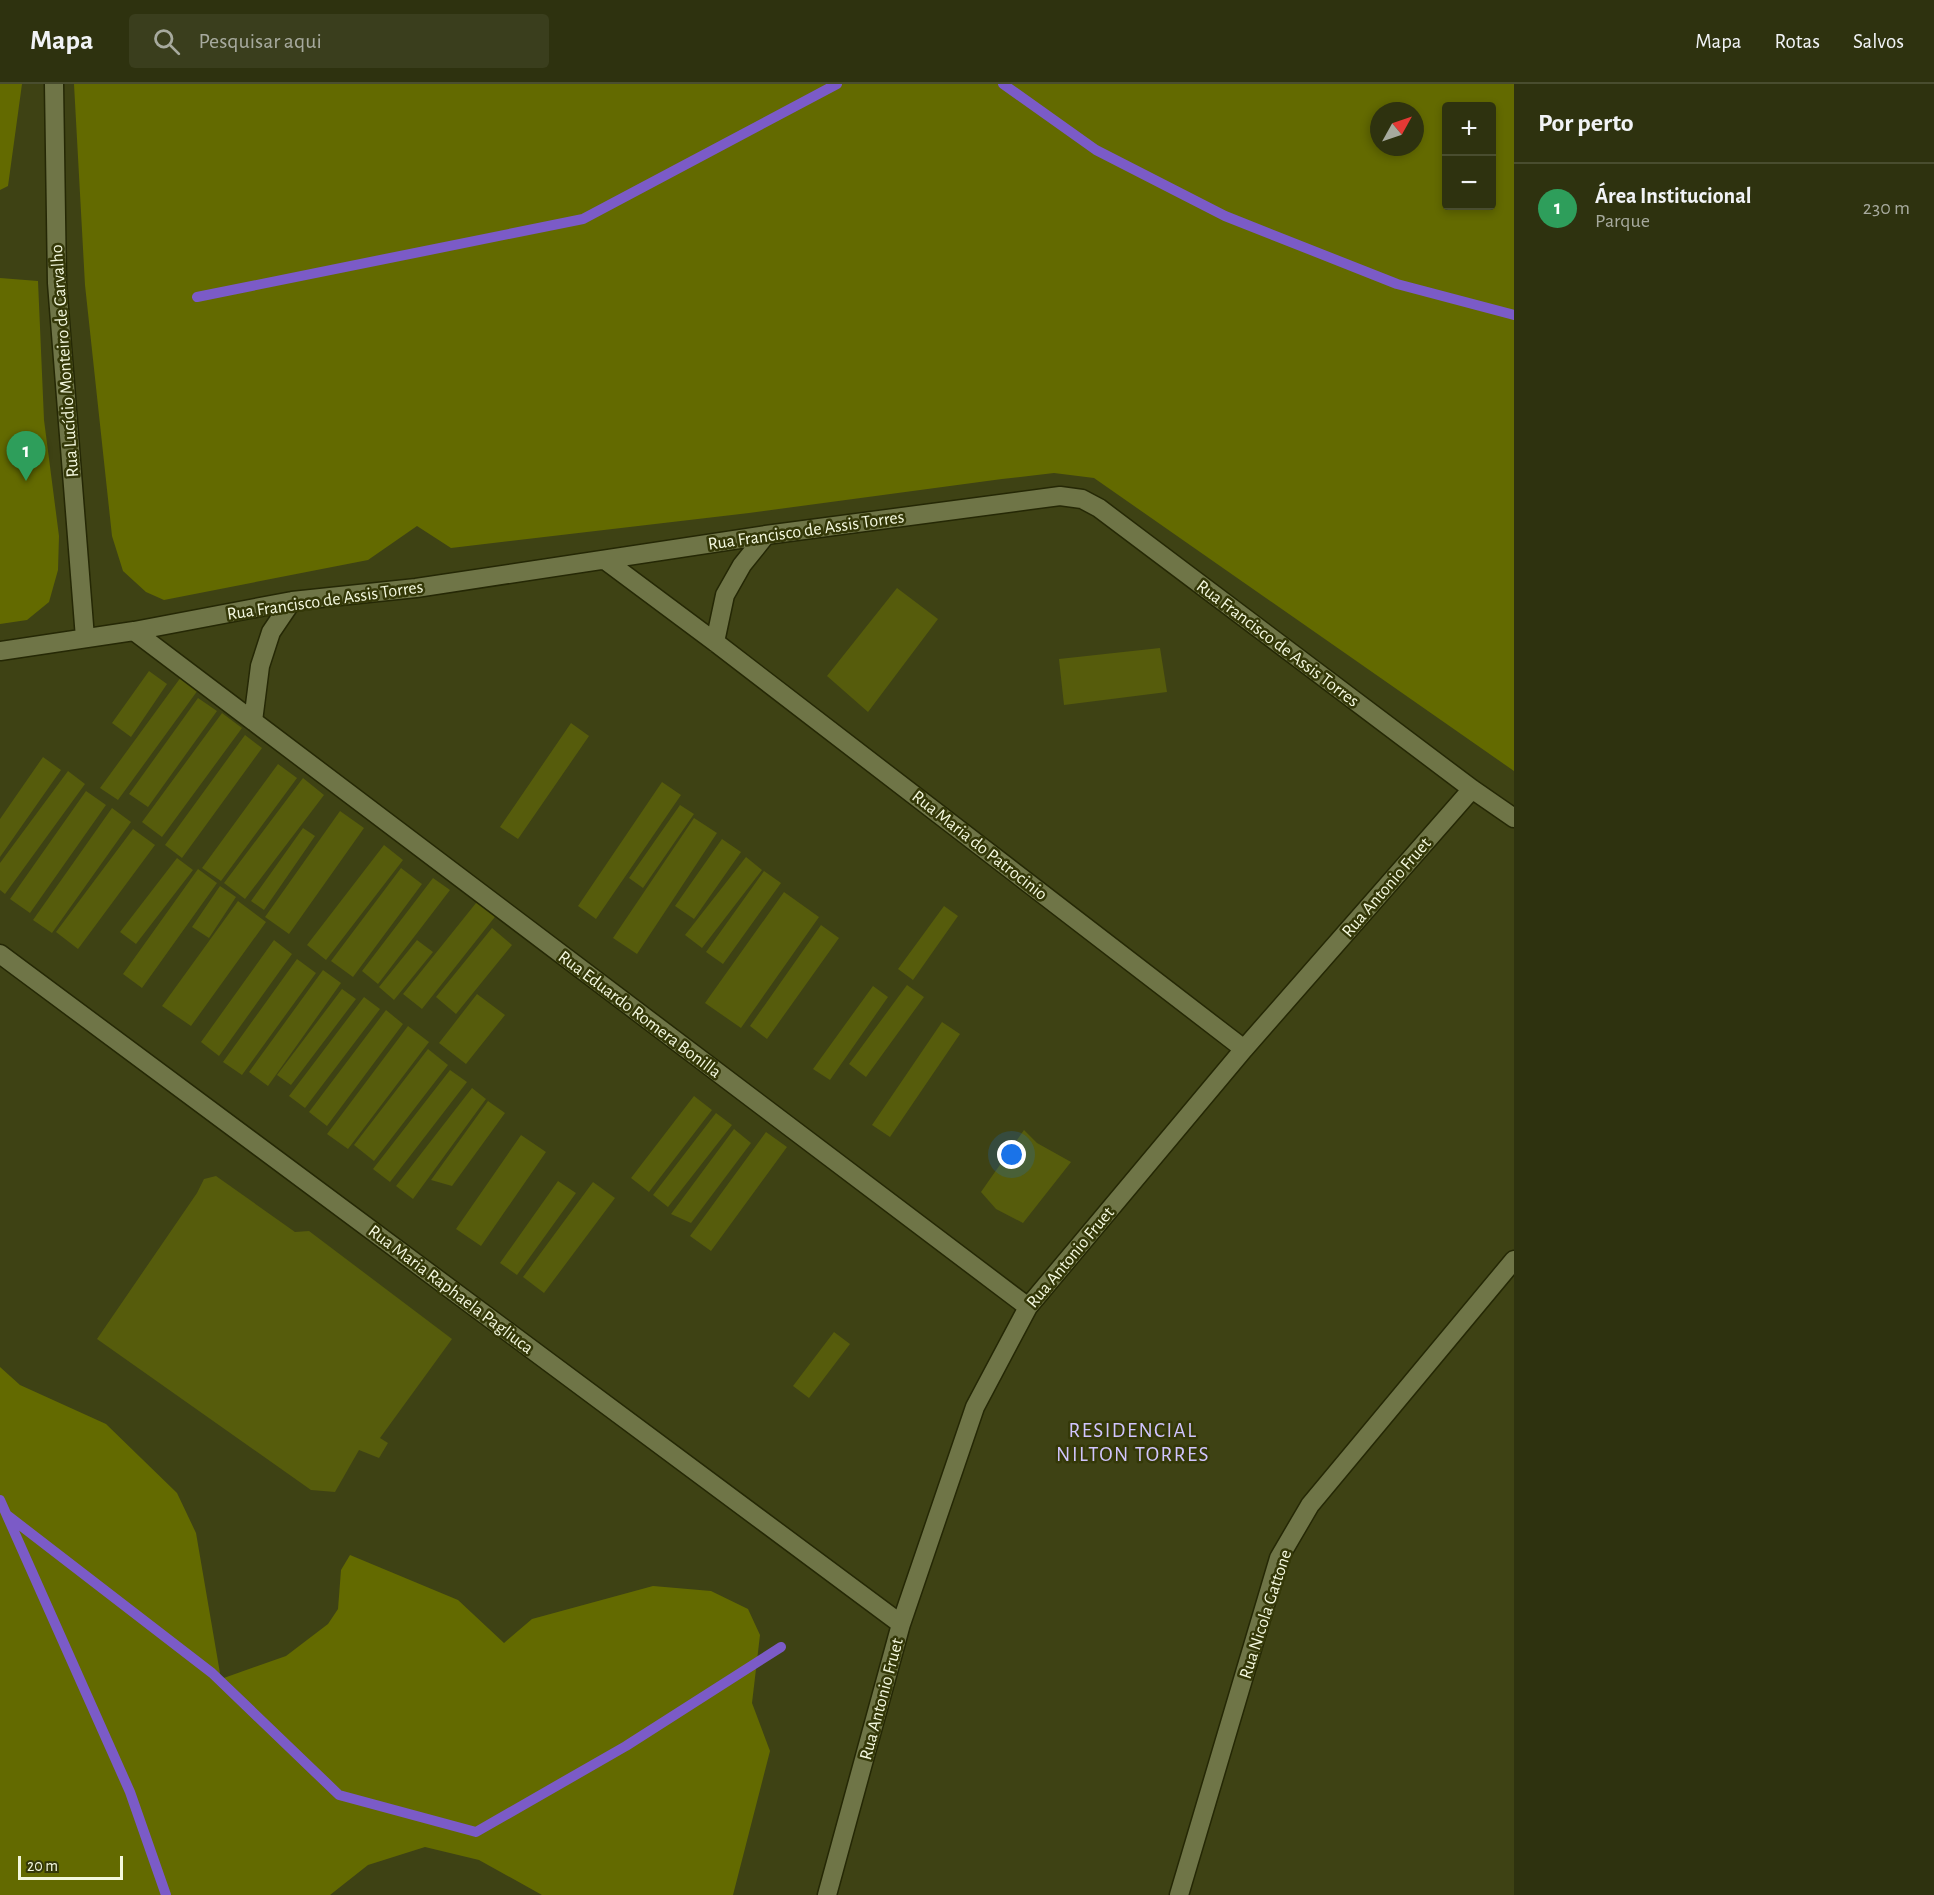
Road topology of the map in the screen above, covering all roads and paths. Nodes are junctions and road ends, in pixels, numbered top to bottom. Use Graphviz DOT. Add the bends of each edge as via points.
graph roads {
  1 [pos="54,84"];
  2 [pos="766,535"];
  3 [pos="605,560"];
  4 [pos="292,601"];
  5 [pos="134,631"];
  6 [pos="85,638"];
  7 [pos="715,642"];
  8 [pos="0,651"];
  9 [pos="253,722"];
  10 [pos="1472,789"];
  11 [pos="1514,818"];
  12 [pos="0,954"];
  13 [pos="1244,1049"];
  14 [pos="1514,1260"];
  15 [pos="1028,1307"];
  16 [pos="901,1624"];
  17 [pos="827,1895"];
  18 [pos="1179,1895"];
  1 -- 6 [label="street, Rua Lucídio Monteiro de Carvalho" via="57,283"];
  2 -- 3 [label="street, Rua Francisco de Assis Torres"];
  2 -- 7 [label="street" via="742,565 725,596"];
  2 -- 10 [label="street, Rua Francisco de Assis Torres" via="1060,496 1082,499"];
  3 -- 4 [label="street, Rua Francisco de Assis Torres" via="416,588"];
  3 -- 7 [label="street, Rua Maria do Patrocinio"];
  4 -- 5 [label="street, Rua Francisco de Assis Torres"];
  4 -- 9 [label="street" via="271,632 260,666"];
  5 -- 6 [label="street, Rua Francisco de Assis Torres"];
  5 -- 9 [label="street, Rua Eduardo Romera Bonilla"];
  6 -- 8 [label="street, Rua Francisco de Assis Torres"];
  7 -- 13 [label="street, Rua Maria do Patrocinio"];
  9 -- 15 [label="street, Rua Eduardo Romera Bonilla"];
  10 -- 11 [label="street, Rua Francisco de Assis Torres"];
  10 -- 13 [label="street, Rua Antonio Fruet"];
  12 -- 16 [label="street, Rua Maria Raphaela Pagliuca"];
  13 -- 15 [label="street, Rua Antonio Fruet"];
  14 -- 18 [label="street, Rua Nicola Gattone" via="1310,1505 1279,1558"];
  15 -- 16 [label="street, Rua Antonio Fruet" via="975,1407"];
  16 -- 17 [label="street, Rua Antonio Fruet"];
}
